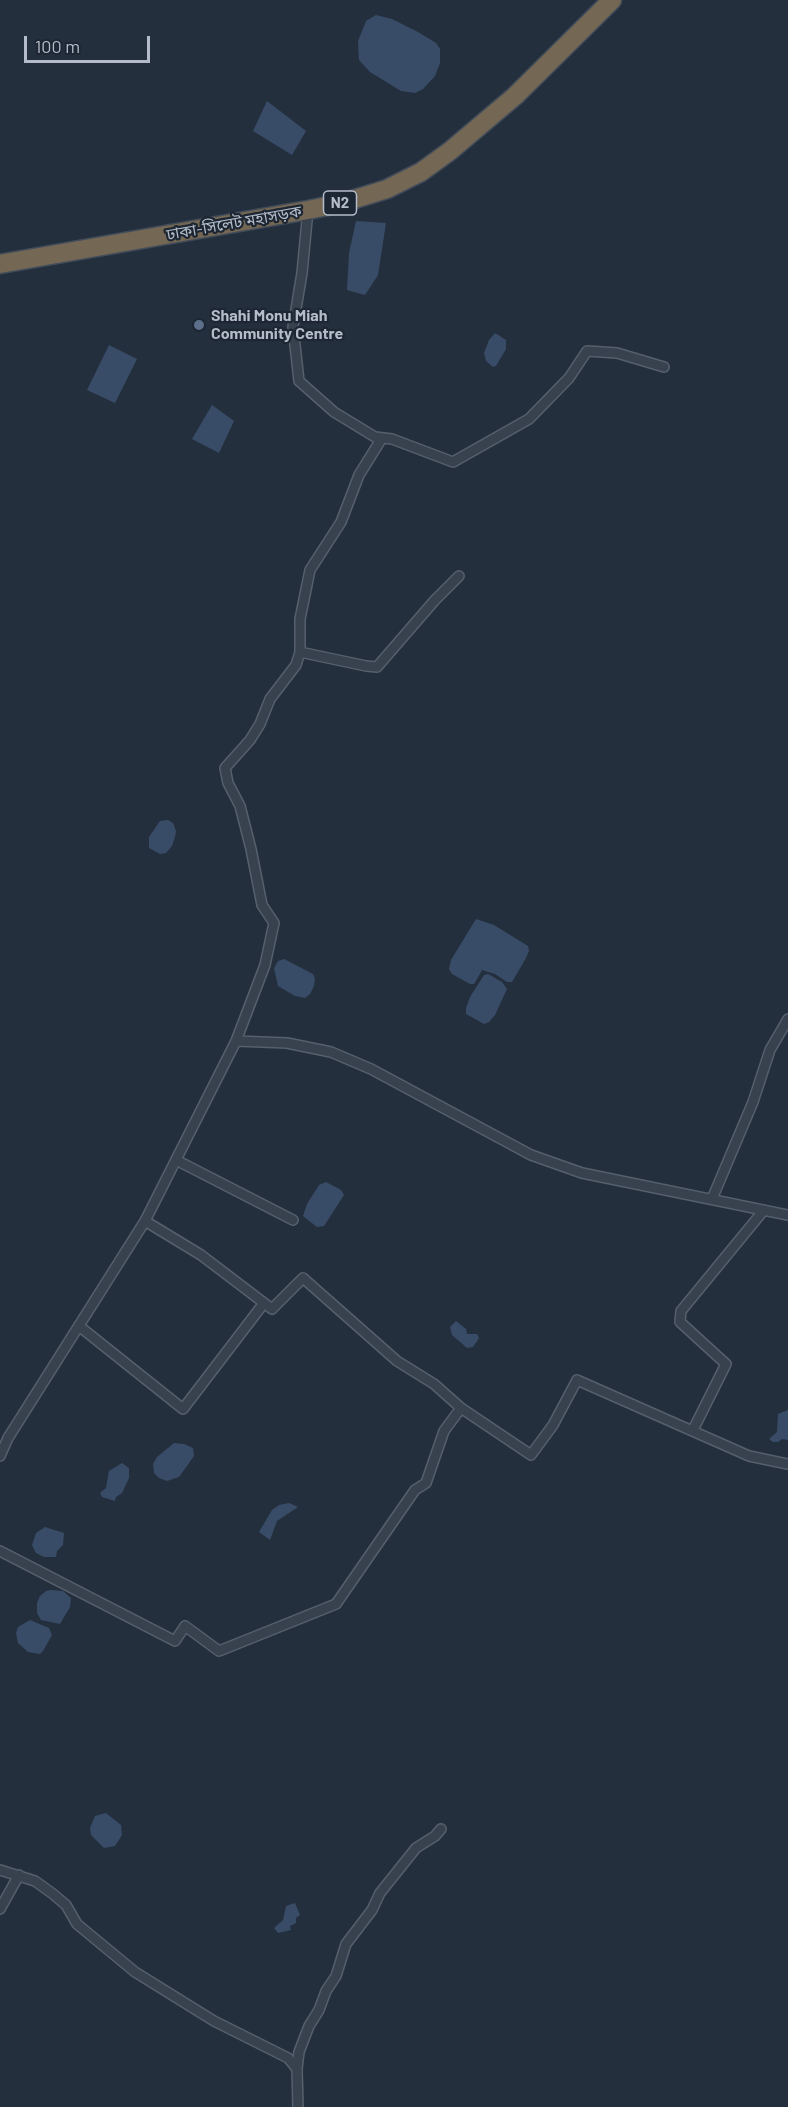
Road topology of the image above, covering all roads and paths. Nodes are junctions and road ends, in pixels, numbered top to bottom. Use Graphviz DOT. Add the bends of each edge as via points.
graph roads {
  1 [pos="612,0"];
  2 [pos="308,210"];
  3 [pos="0,264"];
  4 [pos="664,367"];
  5 [pos="382,438"];
  6 [pos="459,576"];
  7 [pos="300,652"];
  8 [pos="788,1019"];
  9 [pos="236,1041"];
  10 [pos="176,1160"];
  11 [pos="712,1199"];
  12 [pos="764,1210"];
  13 [pos="788,1215"];
  14 [pos="293,1220"];
  15 [pos="145,1221"];
  16 [pos="264,1304"];
  17 [pos="78,1326"];
  18 [pos="461,1408"];
  19 [pos="693,1430"];
  20 [pos="0,1455"];
  21 [pos="788,1464"];
  22 [pos="0,1551"];
  23 [pos="441,1829"];
  24 [pos="0,1870"];
  25 [pos="19,1875"];
  26 [pos="0,1910"];
  27 [pos="297,2069"];
  28 [pos="298,2107"];
  1 -- 2 [label="highway, ঢাকা-সিলেট মহাসড়ক / N2" via="515,96 421,172 387,189"];
  2 -- 3 [label="highway, ঢাকা-সিলেট মহাসড়ক / N2"];
  2 -- 5 [label="street" via="293,327 299,381 333,412"];
  4 -- 5 [label="street" via="617,353 587,351 569,378 530,419 453,462"];
  5 -- 7 [label="street" via="359,475 341,522 310,570 300,619"];
  6 -- 7 [label="street" via="377,667"];
  7 -- 9 [label="street" via="297,665 270,699 250,740 225,768 243,816 262,905 274,923 265,965"];
  8 -- 11 [label="street" via="770,1050 753,1102"];
  9 -- 10 [label="street"];
  9 -- 11 [label="street" via="287,1042 331,1052 531,1155 582,1173"];
  10 -- 14 [label="street"];
  10 -- 15 [label="street"];
  11 -- 12 [label="street"];
  12 -- 13 [label="street"];
  12 -- 19 [label="street" via="681,1311 680,1322 726,1364"];
  15 -- 16 [label="street" via="201,1254"];
  15 -- 17 [label="street"];
  16 -- 17 [label="street" via="183,1409"];
  16 -- 18 [label="street" via="272,1309 303,1278 397,1361 434,1384"];
  17 -- 20 [label="street"];
  18 -- 19 [label="street" via="531,1455 553,1425 577,1380"];
  18 -- 22 [label="street" via="444,1431 426,1484 415,1490 336,1604 219,1651 185,1626 175,1641"];
  19 -- 21 [label="street" via="749,1456"];
  23 -- 27 [label="street" via="416,1848 346,1944 336,1976 309,2026"];
  24 -- 25 [label="street"];
  25 -- 26 [label="street"];
  25 -- 27 [label="street" via="34,1881 66,1905 77,1924 135,1972 214,2021 288,2058"];
  27 -- 28 [label="street"];
}
